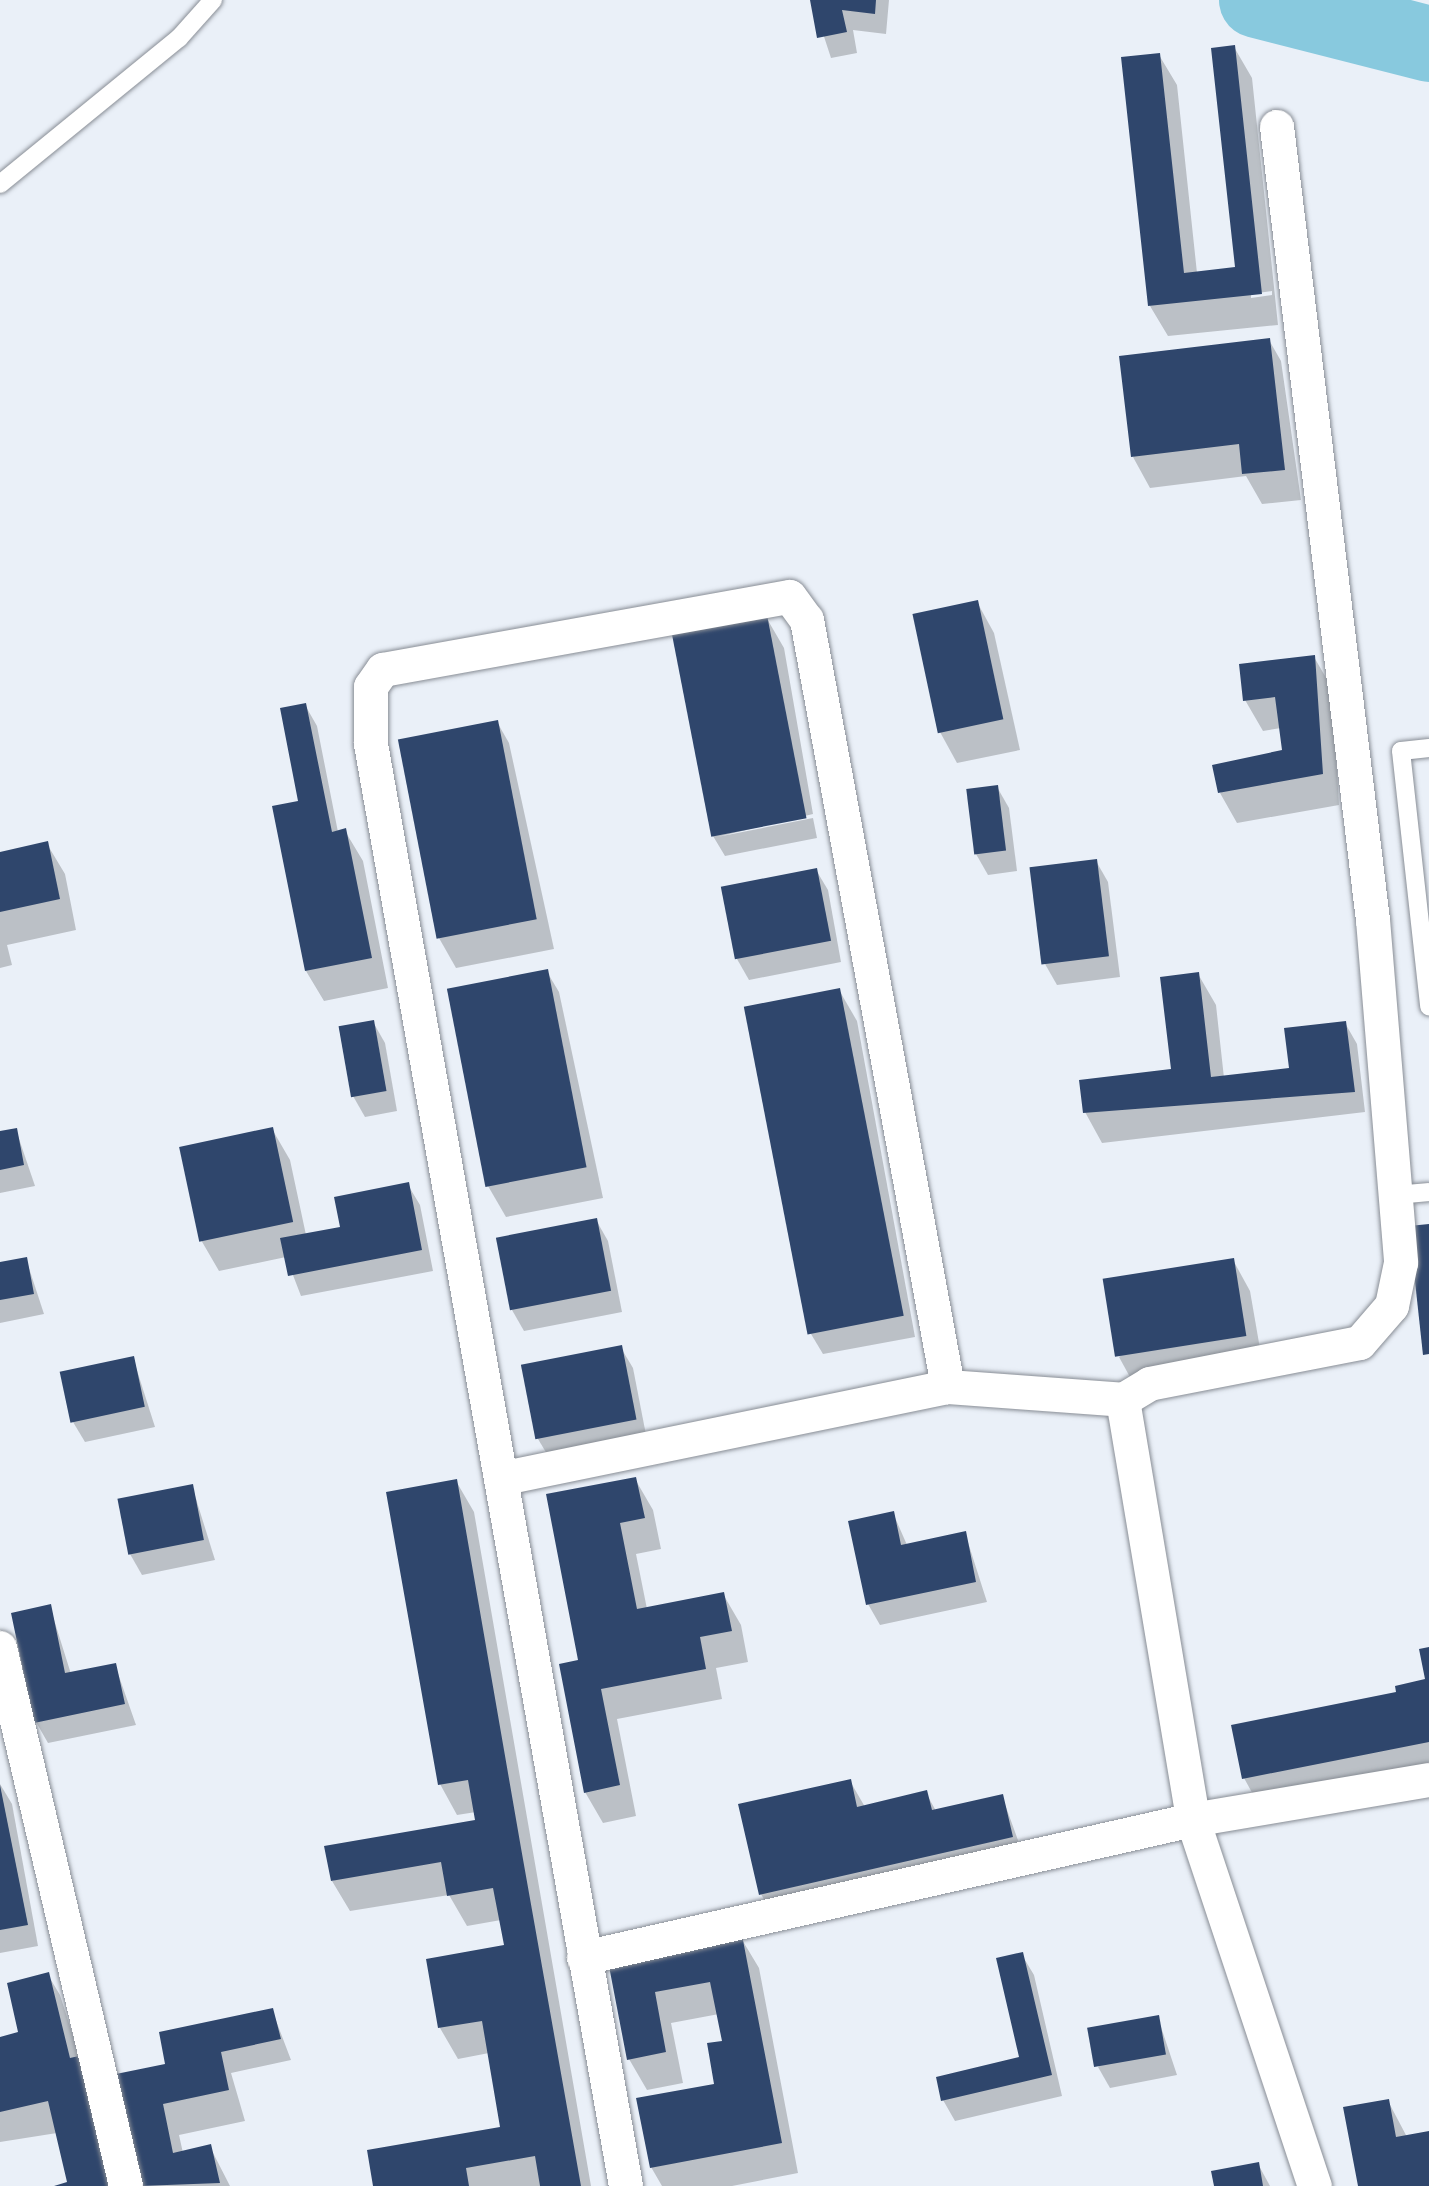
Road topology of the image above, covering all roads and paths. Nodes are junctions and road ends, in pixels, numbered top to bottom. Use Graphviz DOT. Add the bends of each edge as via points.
graph roads {
  1 [pos="213,0"];
  2 [pos="1277,127"];
  3 [pos="0,184"];
  4 [pos="1429,748"];
  5 [pos="1429,1006"];
  6 [pos="1412,1193"];
  7 [pos="948,1387"];
  8 [pos="1123,1400"];
  9 [pos="505,1478"];
  10 [pos="0,1648"];
  11 [pos="1429,1780"];
  12 [pos="1193,1820"];
  13 [pos="584,1958"];
  14 [pos="126,2186"];
  15 [pos="626,2186"];
  16 [pos="1315,2186"];
  1 -- 3 [label="lane" via="179,38"];
  2 -- 6 [label="street" via="1373,920"];
  4 -- 5 [label="lane" via="1401,751"];
  6 -- 8 [label="street" via="1392,1306 1360,1343 1150,1384"];
  7 -- 8 [label="street"];
  7 -- 9 [label="street"];
  7 -- 9 [label="street" via="807,620 790,597 383,670 371,687 371,744"];
  8 -- 12 [label="street"];
  9 -- 13 [label="street"];
  10 -- 14 [label="street"];
  11 -- 12 [label="street"];
  12 -- 13 [label="street"];
  12 -- 16 [label="street"];
  13 -- 15 [label="street"];
}
